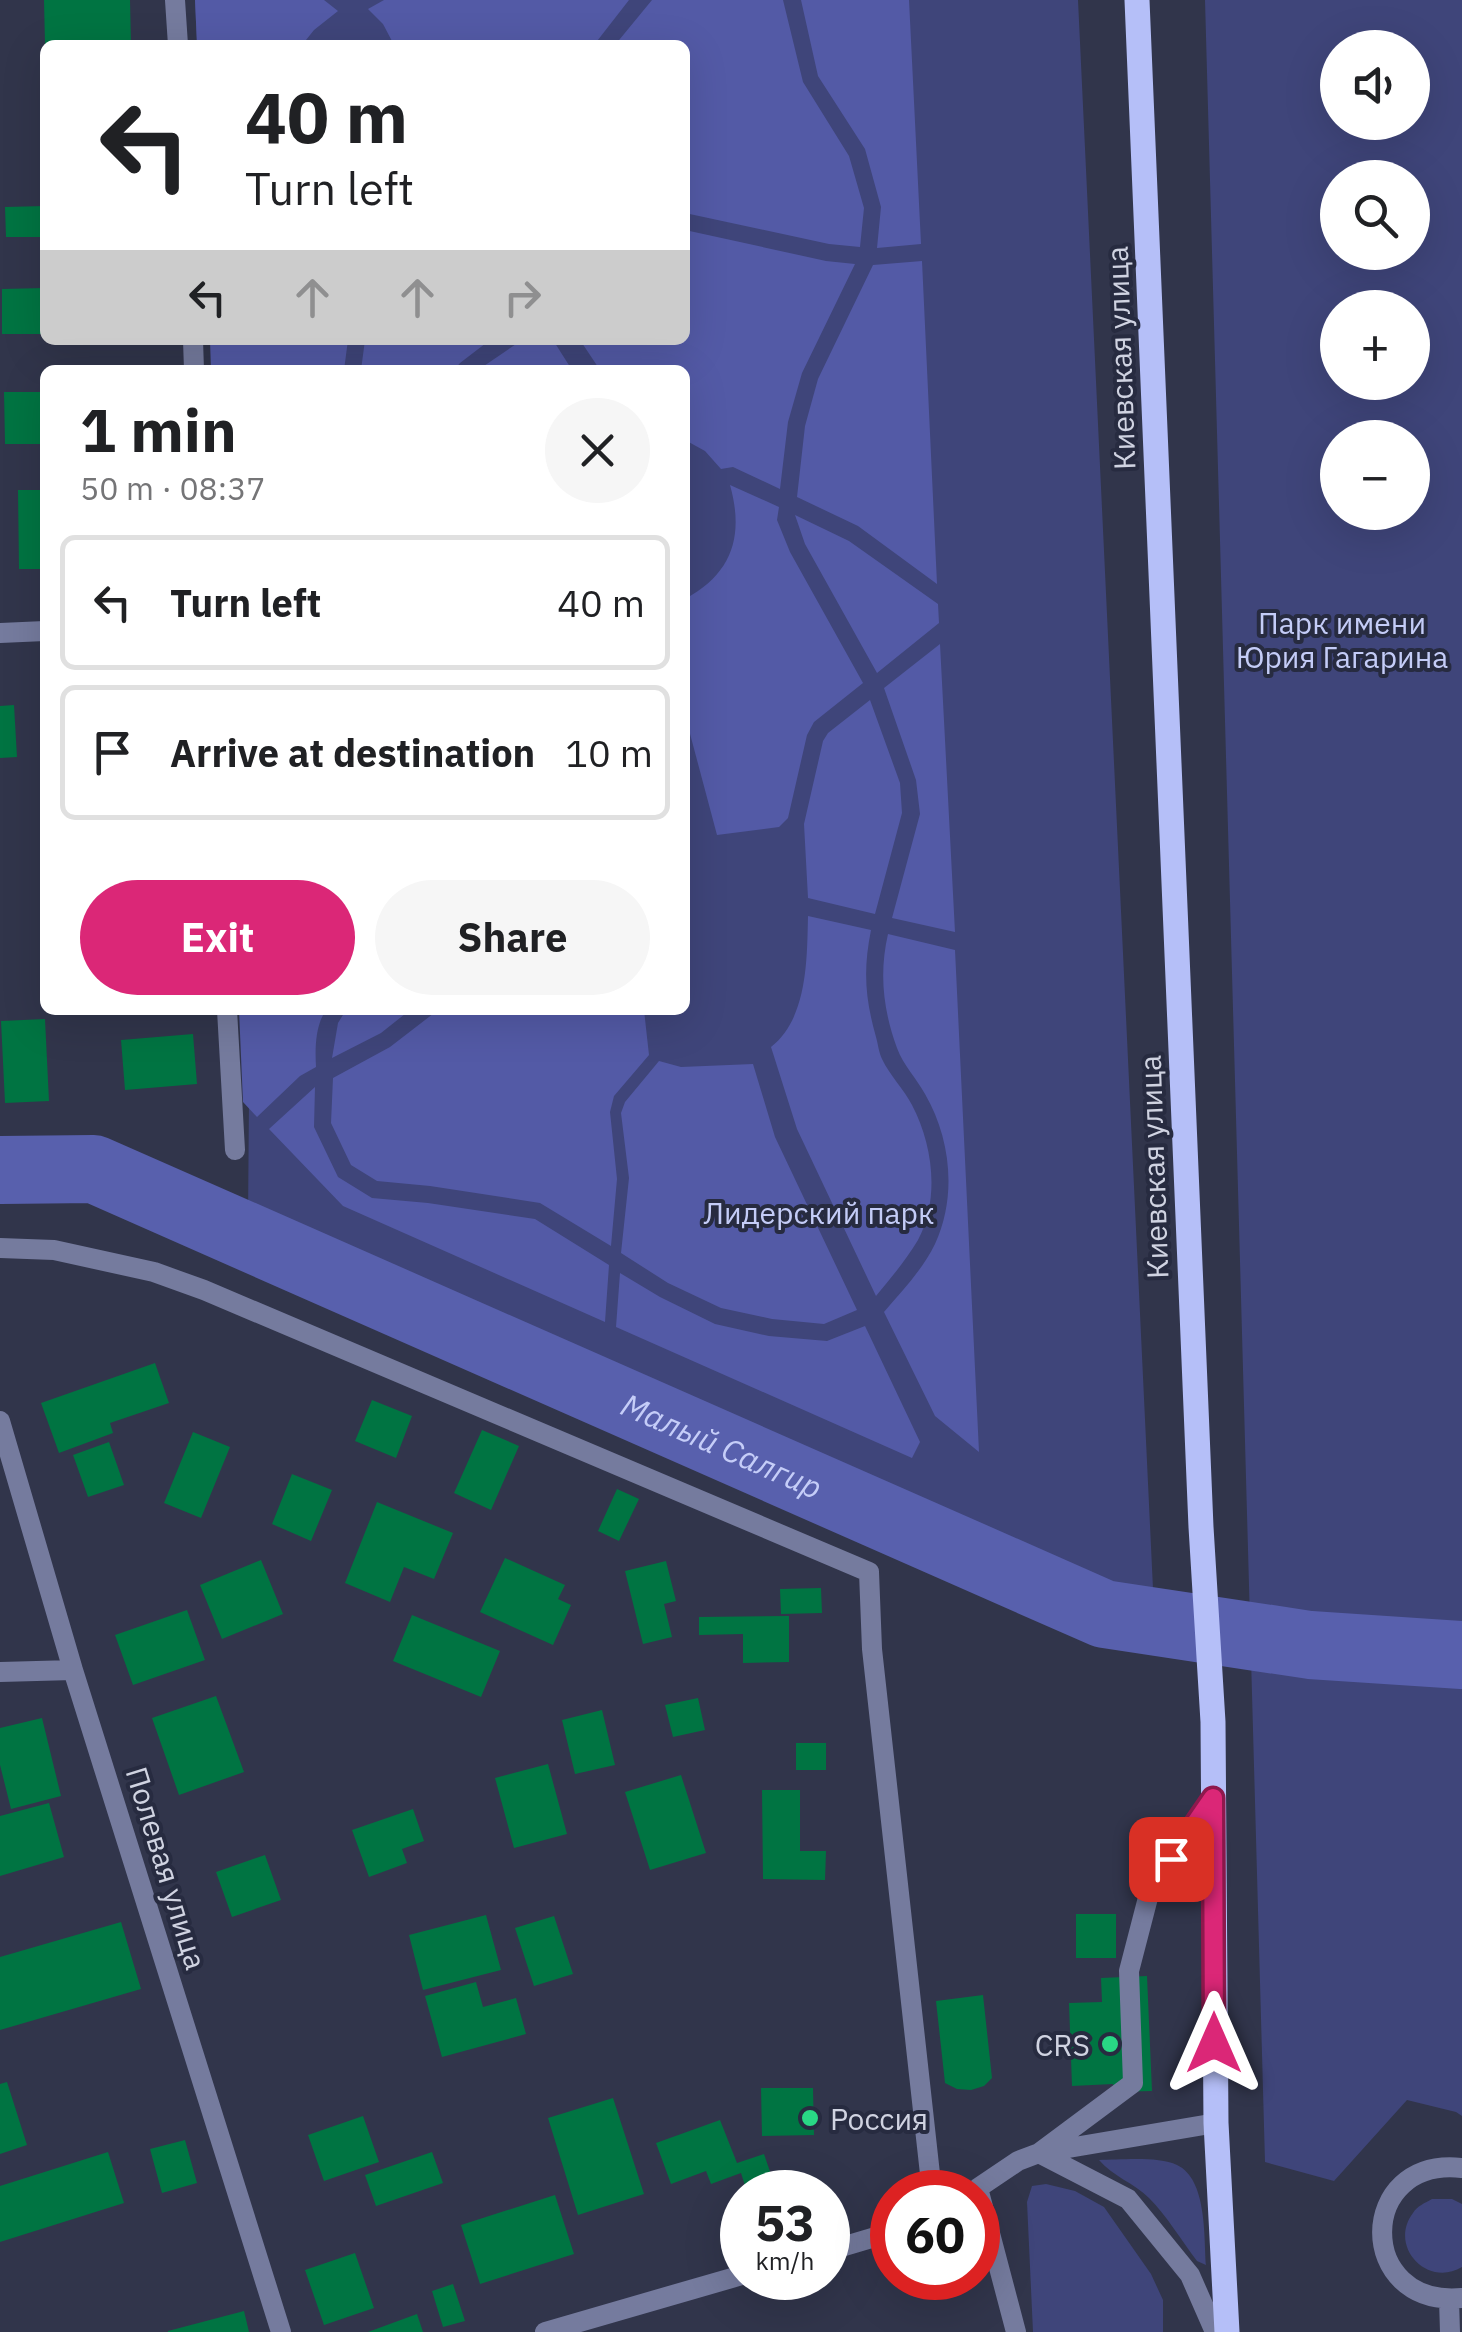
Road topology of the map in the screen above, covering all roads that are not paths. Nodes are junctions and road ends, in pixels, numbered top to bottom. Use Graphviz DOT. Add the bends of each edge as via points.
graph roads {
  1 [pos="176,0"];
  2 [pos="1137,0"];
  3 [pos="178,40"];
  4 [pos="40,631"];
  5 [pos="0,634"];
  6 [pos="226,1015"];
  7 [pos="235,1150"];
  8 [pos="0,1248"];
  9 [pos="0,1421"];
  10 [pos="74,1670"];
  11 [pos="0,1672"];
  12 [pos="1213,1798"];
  13 [pos="1216,2122"];
  14 [pos="1039,2152"];
  15 [pos="1462,2168"];
  16 [pos="930,2170"];
  17 [pos="1000,2173"];
  18 [pos="1000,2277"];
  19 [pos="720,2282"];
  20 [pos="1455,2299"];
  21 [pos="280,2332"];
  22 [pos="545,2332"];
  23 [pos="1016,2332"];
  24 [pos="1215,2332"];
  25 [pos="1228,2332"];
  26 [pos="1450,2332"];
  1 -- 3 [label="street"];
  2 -- 12 [label="main road, Киевская улица"];
  4 -- 5 [label="street"];
  6 -- 7 [label="street"];
  8 -- 16 [label="street" via="54,1250 204,1290 869,1572"];
  9 -- 10 [label="street, Полевая улица"];
  10 -- 11 [label="street"];
  10 -- 21 [label="street, Полевая улица"];
  12 -- 13 [label="main road, Киевская улица"];
  12 -- 14 [label="street" via="1150,1890 1128,1972 1132,2082"];
  13 -- 14 [label="street"];
  13 -- 25 [label="main road, Киевская улица"];
  14 -- 17 [label="street"];
  14 -- 24 [label="street" via="1128,2199 1190,2275"];
  15 -- 20 [label="street" via="1429,2168 1399,2186 1380,2234 1401,2280 1431,2298"];
  18 -- 23 [label="street"];
  19 -- 22 [label="street"];
  20 -- 26 [label="street"];
}
